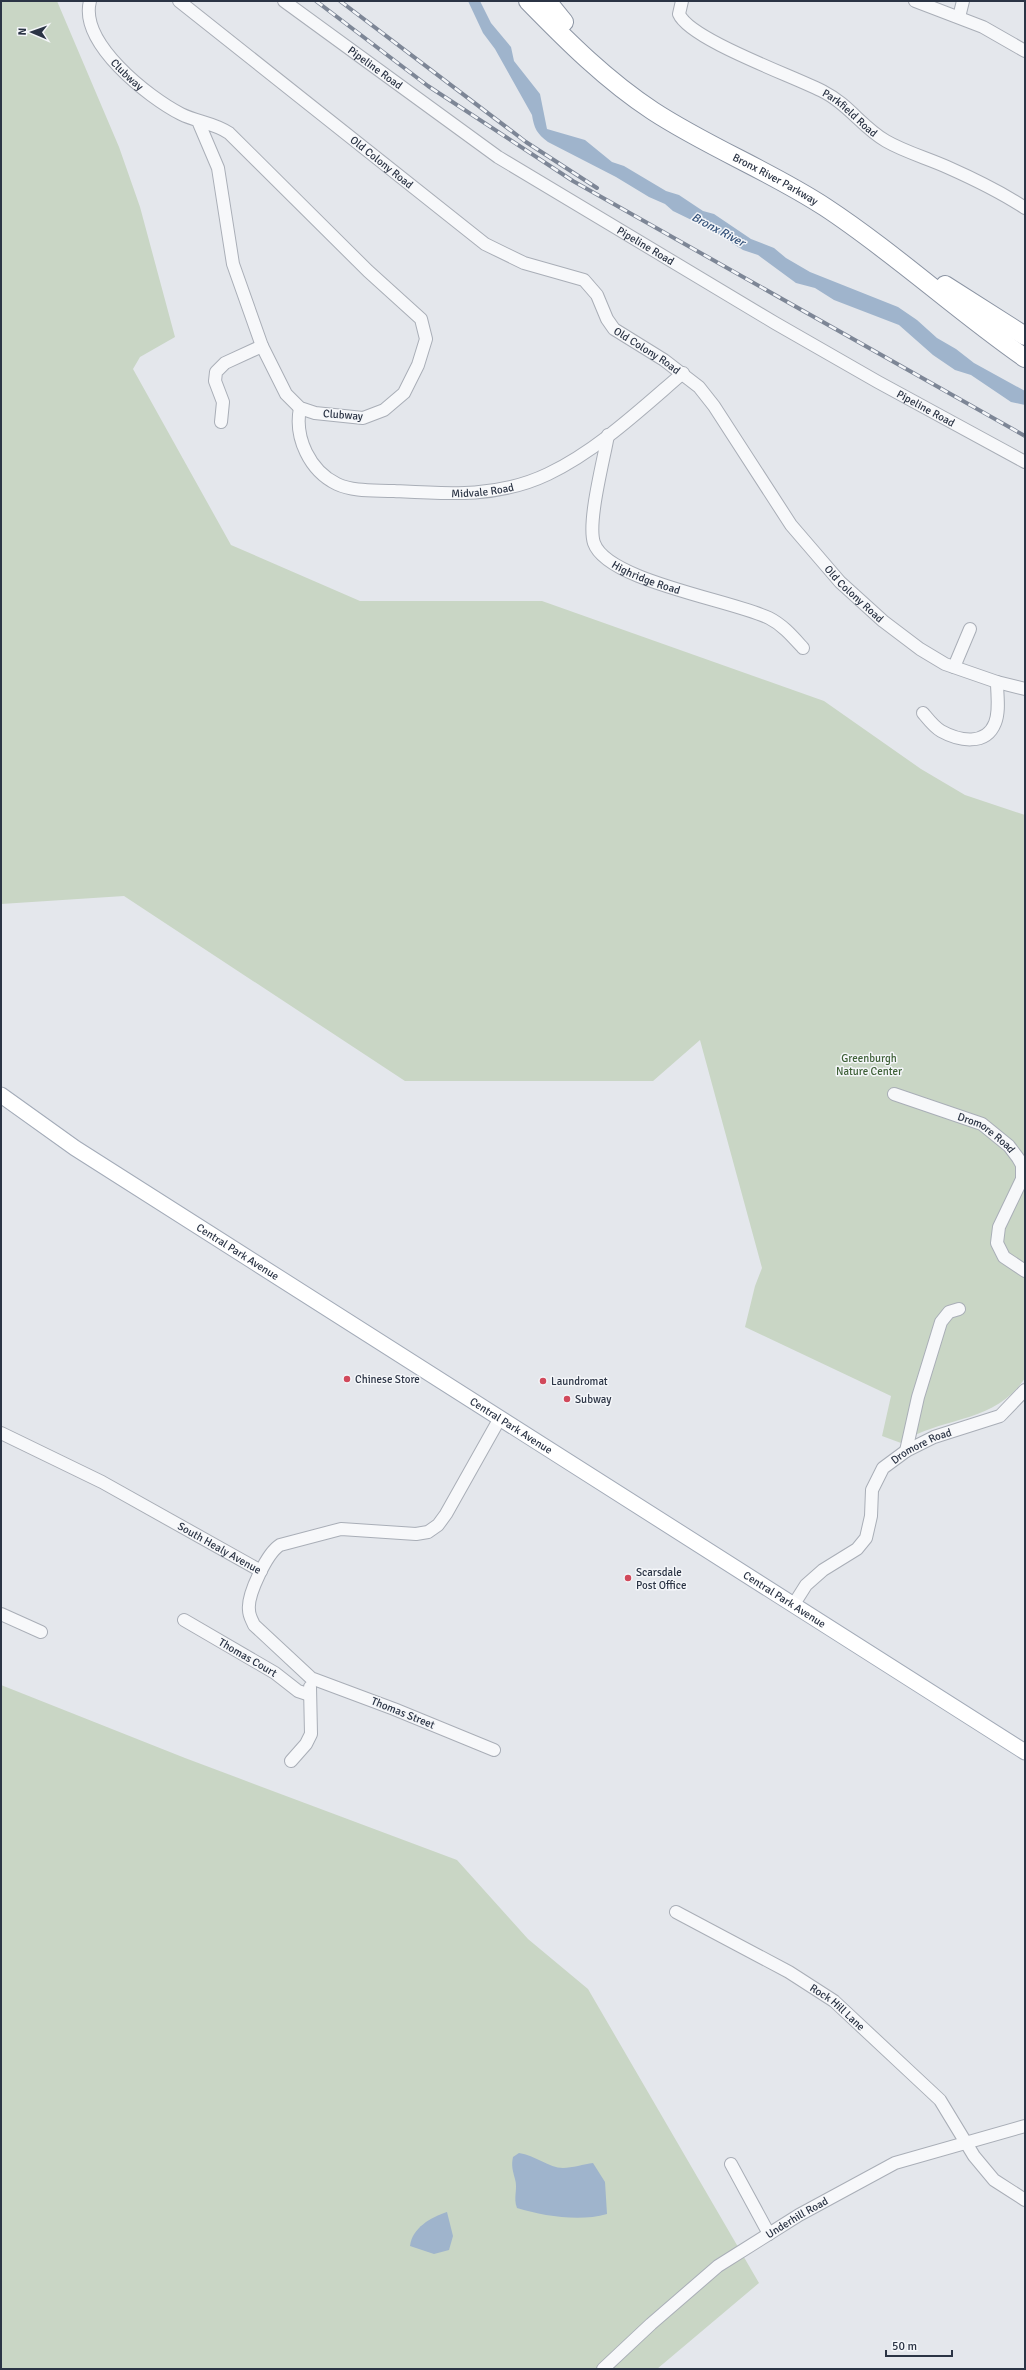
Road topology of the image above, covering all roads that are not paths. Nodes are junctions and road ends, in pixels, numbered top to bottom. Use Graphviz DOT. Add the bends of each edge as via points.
graph roads {
  1 [pos="90,1"];
  2 [pos="179,1"];
  3 [pos="284,1"];
  4 [pos="523,1"];
  5 [pos="528,1"];
  6 [pos="543,1"];
  7 [pos="547,1"];
  8 [pos="682,1"];
  9 [pos="915,1"];
  10 [pos="963,1"];
  11 [pos="959,17"];
  12 [pos="556,22"];
  13 [pos="1025,51"];
  14 [pos="198,121"];
  15 [pos="1025,208"];
  16 [pos="945,285"];
  17 [pos="1025,336"];
  18 [pos="1025,344"];
  19 [pos="262,346"];
  20 [pos="1025,358"];
  21 [pos="683,373"];
  22 [pos="300,408"];
  23 [pos="222,422"];
  24 [pos="608,435"];
  25 [pos="1025,462"];
  26 [pos="970,629"];
  27 [pos="803,648"];
  28 [pos="954,667"];
  29 [pos="997,682"];
  30 [pos="1025,689"];
  31 [pos="923,714"];
  32 [pos="894,1094"];
  33 [pos="1,1095"];
  34 [pos="1025,1271"];
  35 [pos="959,1309"];
  36 [pos="1025,1390"];
  37 [pos="500,1418"];
  38 [pos="1,1433"];
  39 [pos="906,1451"];
  40 [pos="261,1572"];
  41 [pos="794,1604"];
  42 [pos="1,1614"];
  43 [pos="184,1620"];
  44 [pos="41,1632"];
  45 [pos="311,1678"];
  46 [pos="310,1695"];
  47 [pos="494,1750"];
  48 [pos="1025,1752"];
  49 [pos="291,1761"];
  50 [pos="676,1912"];
  51 [pos="1025,2126"];
  52 [pos="966,2143"];
  53 [pos="730,2164"];
  54 [pos="1025,2200"];
  55 [pos="769,2234"];
  56 [pos="603,2369"];
  1 -- 14 [label="street, Clubway" via="89,17 98,42 145,90 170,108"];
  2 -- 21 [label="street, Old Colony Road" via="485,244 524,263 576,276 589,284 614,329"];
  3 -- 25 [label="street, Pipeline Road" via="498,157 796,335"];
  4 -- 12 [label="highway"];
  5 -- 12 [label="highway, Bronx River Parkway"];
  6 -- 12 [label="highway, Bronx River Parkway"];
  7 -- 12 [label="highway"];
  8 -- 15 [label="street, Parkfield Road" via="679,14 687,26 824,92 885,140 948,167"];
  9 -- 11 [label="street"];
  10 -- 11 [label="street"];
  11 -- 13 [label="street" via="983,27"];
  12 -- 16 [label="highway, Bronx River Parkway" via="649,95 690,121 817,189"];
  12 -- 20 [label="highway, Bronx River Parkway" via="598,70 638,101 681,128 826,207"];
  14 -- 19 [label="street, Clubway" via="218,168 233,264"];
  14 -- 22 [label="street, Clubway" via="219,127 237,140 368,270 416,312 424,325 426,339 418,365 409,386 391,406 363,418 320,414"];
  16 -- 17 [label="highway"];
  16 -- 18 [label="highway, Bronx River Parkway"];
  19 -- 22 [label="street, Clubway" via="286,394"];
  19 -- 23 [label="street" via="225,363 216,372 215,381 223,402"];
  21 -- 24 [label="street, Midvale Road"];
  21 -- 28 [label="street, Old Colony Road" via="707,395 777,506 821,561 861,602 893,629 930,655"];
  22 -- 24 [label="street, Midvale Road" via="299,428 314,466 336,483 356,489 458,494 493,492 546,475"];
  24 -- 27 [label="street, Highridge Road" via="593,527 594,543 605,559 642,578 769,618 785,629"];
  26 -- 28 [label="street"];
  28 -- 29 [label="street, Old Colony Road"];
  29 -- 30 [label="street, Old Colony Road"];
  29 -- 31 [label="street" via="995,722 989,732 979,739 968,740 940,731"];
  32 -- 34 [label="street, Dromore Road" via="982,1124 1009,1146 1018,1158 1022,1165 1022,1179 999,1227 997,1243 1004,1257"];
  33 -- 37 [label="main road, Central Park Avenue" via="75,1148"];
  35 -- 39 [label="street" via="949,1312 941,1322 918,1397"];
  36 -- 39 [label="street, Dromore Road" via="1000,1416 934,1437"];
  37 -- 40 [label="street, South Healy Avenue" via="446,1514 433,1529 416,1534 353,1528 334,1530 280,1545"];
  37 -- 41 [label="main road, Central Park Avenue"];
  38 -- 40 [label="street, South Healy Avenue" via="97,1480"];
  39 -- 41 [label="street, Dromore Road" via="883,1468 872,1490 871,1516 866,1538 857,1549 823,1570 806,1585"];
  40 -- 45 [label="street, Thomas Street" via="249,1605 252,1621"];
  41 -- 48 [label="main road, Central Park Avenue"];
  42 -- 44 [label="street"];
  43 -- 46 [label="street, Thomas Court" via="275,1673 298,1691"];
  45 -- 46 [label="street"];
  45 -- 47 [label="street, Thomas Street"];
  46 -- 49 [label="street" via="311,1734"];
  50 -- 52 [label="street, Rock Hill Lane" via="789,1972 834,2001 940,2100"];
  51 -- 52 [label="street, Underhill Road"];
  52 -- 54 [label="street, Rock Hill Lane" via="994,2180"];
  52 -- 55 [label="street, Underhill Road" via="895,2163"];
  53 -- 55 [label="street"];
  55 -- 56 [label="street, Underhill Road" via="718,2266"];
}
